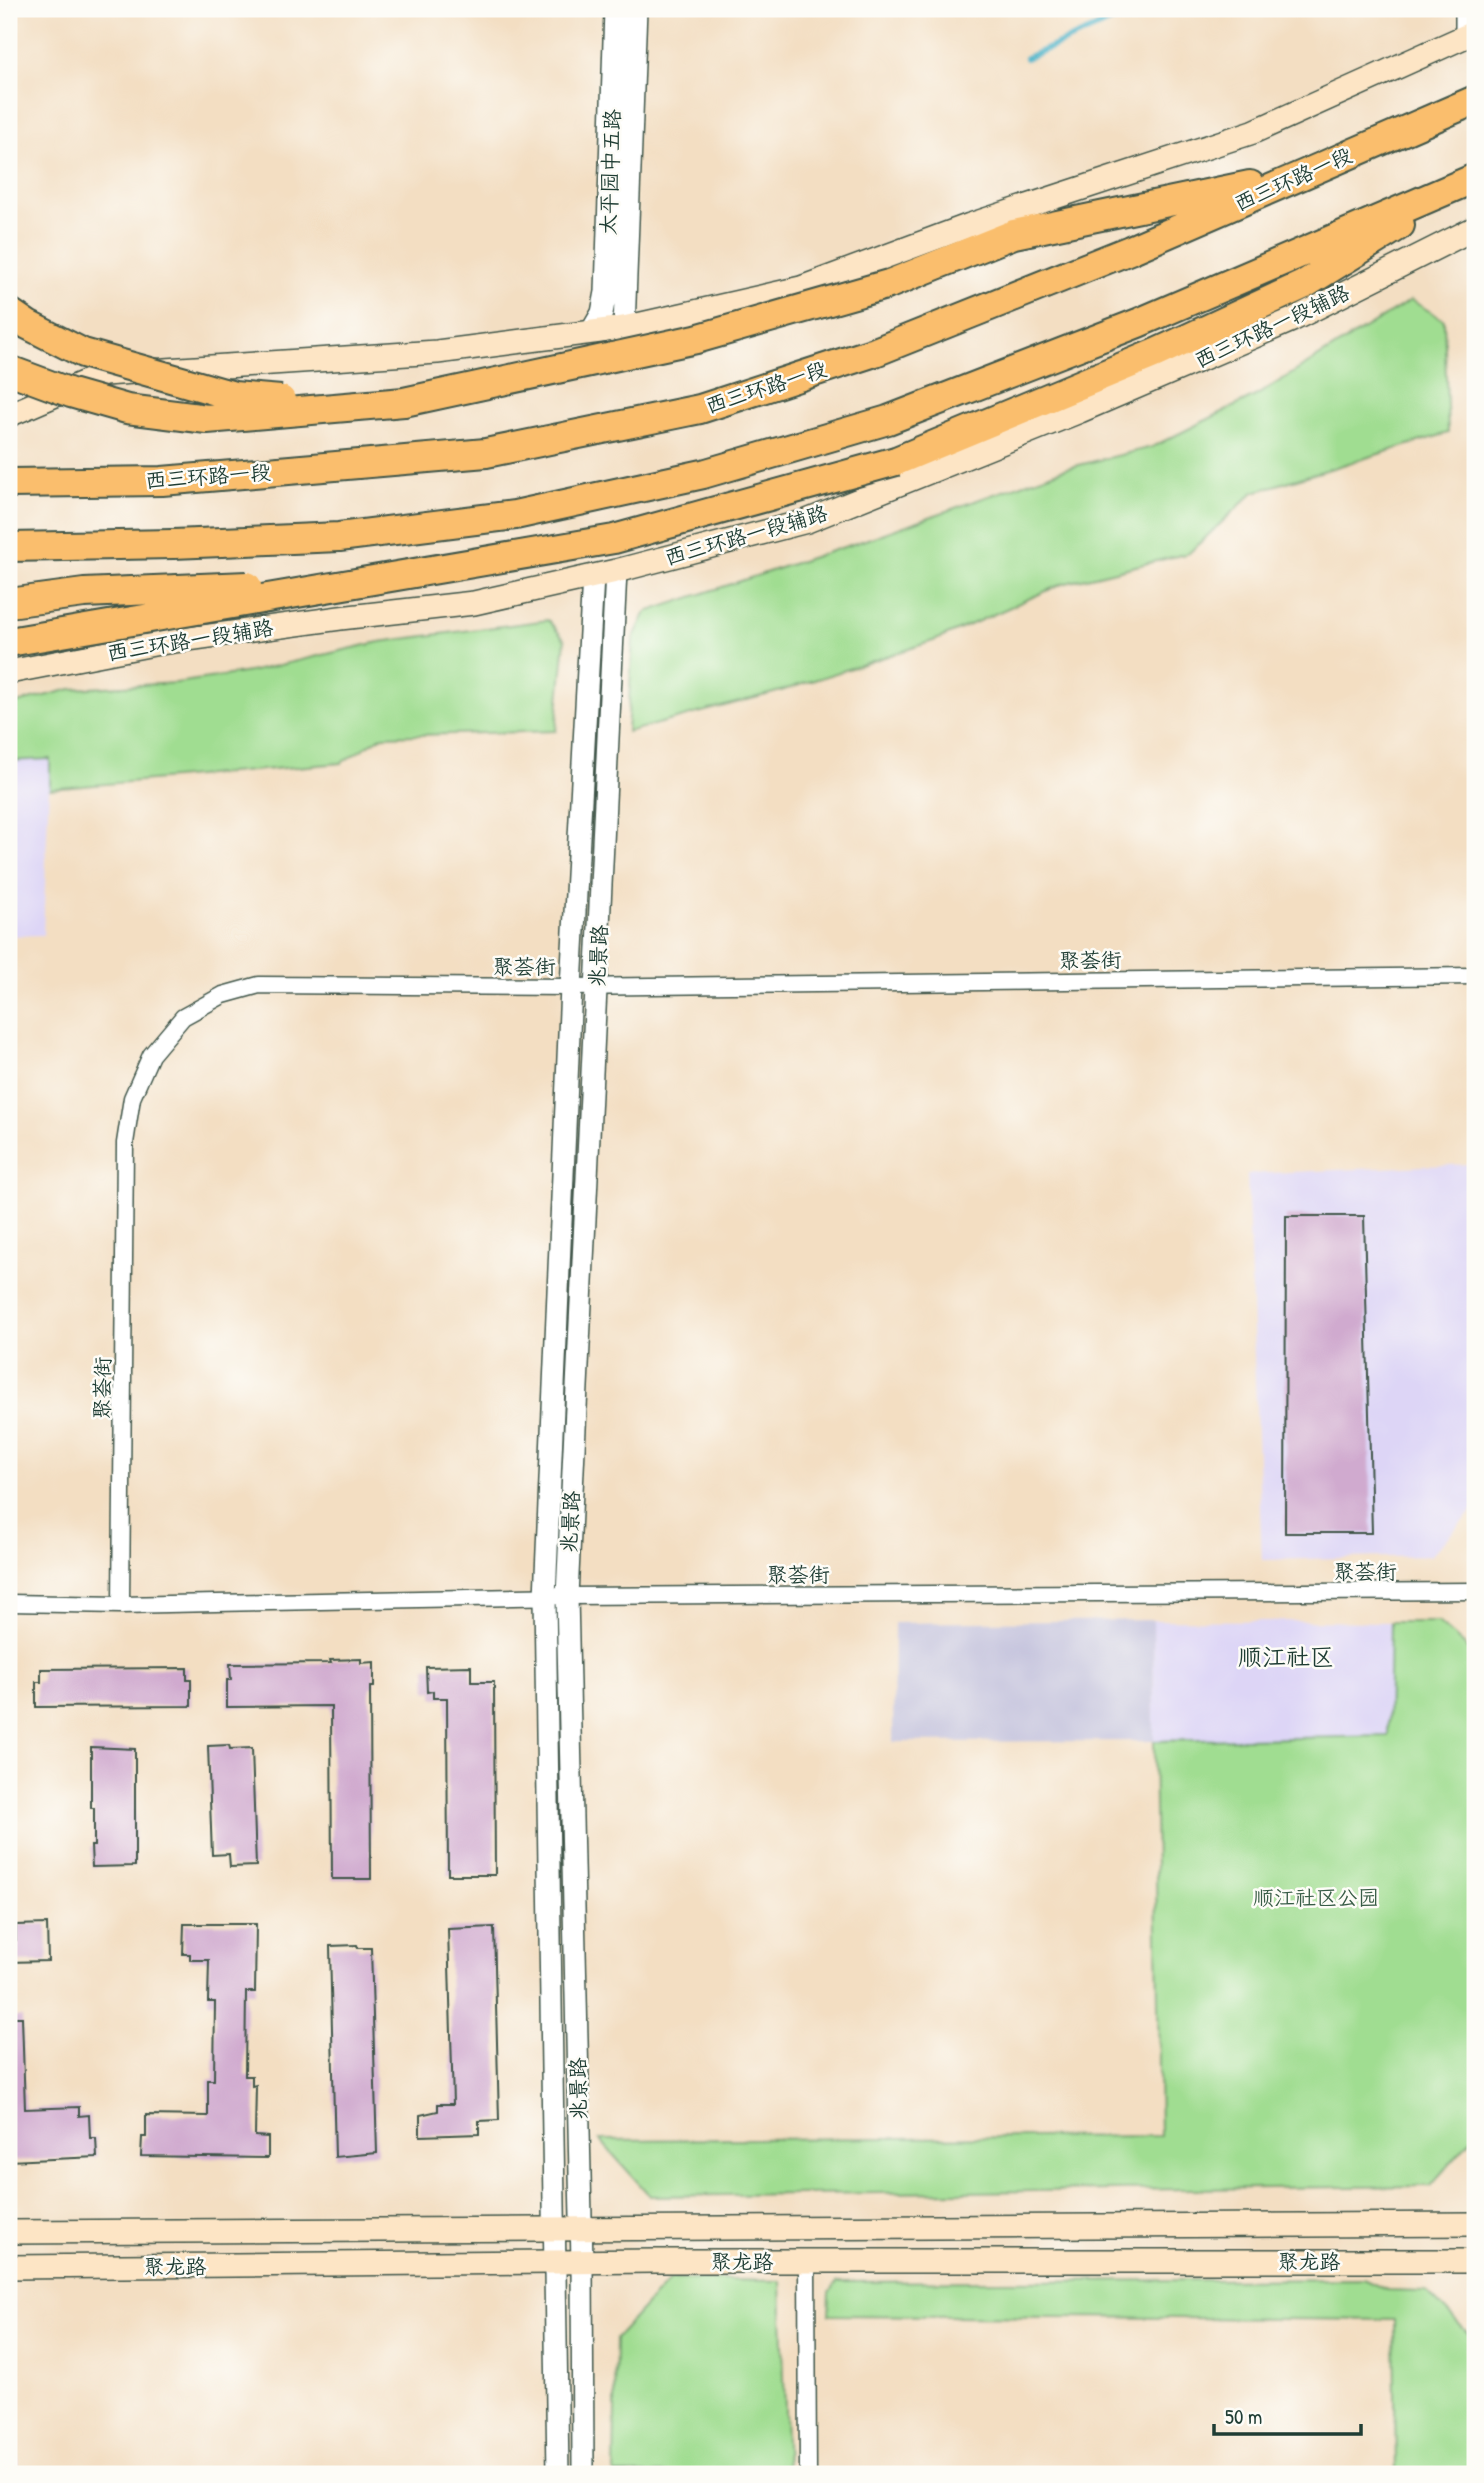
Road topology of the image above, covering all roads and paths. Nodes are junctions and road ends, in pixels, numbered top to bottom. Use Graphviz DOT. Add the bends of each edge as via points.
graph roads {
  1 [pos="615,9"];
  2 [pos="636,9"];
  3 [pos="1466,9"];
  4 [pos="1471,34"];
  5 [pos="1475,100"];
  6 [pos="1308,173"];
  7 [pos="1475,178"];
  8 [pos="1475,228"];
  9 [pos="9,312"];
  10 [pos="9,324"];
  11 [pos="624,328"];
  12 [pos="591,332"];
  13 [pos="9,370"];
  14 [pos="104,374"];
  15 [pos="357,406"];
  16 [pos="9,415"];
  17 [pos="9,483"];
  18 [pos="9,547"];
  19 [pos="616,571"];
  20 [pos="593,576"];
  21 [pos="366,580"];
  22 [pos="9,603"];
  23 [pos="9,642"];
  24 [pos="9,672"];
  25 [pos="1475,976"];
  26 [pos="571,987"];
  27 [pos="596,987"];
  28 [pos="1475,1591"];
  29 [pos="556,1596"];
  30 [pos="9,1603"];
  31 [pos="121,1605"];
  32 [pos="1475,2224"];
  33 [pos="553,2229"];
  34 [pos="581,2229"];
  35 [pos="9,2232"];
  36 [pos="807,2261"];
  37 [pos="1475,2261"];
  38 [pos="582,2262"];
  39 [pos="555,2263"];
  40 [pos="9,2267"];
  41 [pos="558,2474"];
  42 [pos="583,2474"];
  43 [pos="808,2474"];
  1 -- 12 [label="street, 太平园中五路" via="606,292 602,313"];
  2 -- 11 [label="street, 太平园中五路"];
  3 -- 4 [label="street"];
  4 -- 11 [label="main road" via="1253,132 970,225 801,288"];
  5 -- 6 [label="highway, 西三环路一段"];
  6 -- 15 [label="highway, bridge" via="1014,234 888,284 696,339 404,402"];
  6 -- 17 [label="highway, 西三环路一段" via="876,352 700,409 486,453 162,481"];
  7 -- 18 [label="highway, bridge" via="1138,323 901,415 703,474 515,515 339,537"];
  7 -- 21 [label="highway, bridge" via="1303,285 1156,353 896,461 614,539"];
  8 -- 19 [label="main road, 西三环路一段辅路" via="1292,320 807,521"];
  9 -- 15 [label="highway, bridge" via="83,353 234,396"];
  10 -- 14 [label="main road"];
  11 -- 12 [label="main road"];
  12 -- 14 [label="main road" via="437,352"];
  13 -- 15 [label="highway, bridge" via="127,409 207,419"];
  14 -- 16 [label="main road"];
  19 -- 20 [label="main road, 西三环路一段辅路"];
  19 -- 27 [label="street, 兆景路"];
  20 -- 24 [label="main road, 西三环路一段辅路" via="474,603 159,643"];
  20 -- 26 [label="street, 兆景路"];
  21 -- 22 [label="highway, bridge" via="84,593"];
  21 -- 23 [label="highway, bridge"];
  25 -- 27 [label="street, 聚荟街"];
  26 -- 27 [label="street, 聚荟街"];
  26 -- 29 [label="street, 兆景路"];
  26 -- 31 [label="street, 聚荟街" via="259,985 223,995 183,1017 151,1055 132,1098 125,1143"];
  27 -- 29 [label="street, 兆景路"];
  28 -- 29 [label="street, 聚荟街"];
  29 -- 31 [label="street, 聚荟街"];
  29 -- 33 [label="street, 兆景路"];
  29 -- 34 [label="street, 兆景路"];
  30 -- 31 [label="street, 聚荟街"];
  32 -- 34 [label="main road, 聚龙路"];
  33 -- 34 [label="main road, 聚龙路"];
  33 -- 35 [label="main road, 聚龙路"];
  33 -- 39 [label="street, 兆景路"];
  34 -- 38 [label="street, 兆景路"];
  36 -- 37 [label="main road, 聚龙路"];
  36 -- 38 [label="main road, 聚龙路"];
  36 -- 43 [label="street"];
  38 -- 39 [label="main road, 聚龙路"];
  38 -- 42 [label="street, 兆景路"];
  39 -- 40 [label="main road, 聚龙路"];
  39 -- 41 [label="street, 兆景路"];
}
